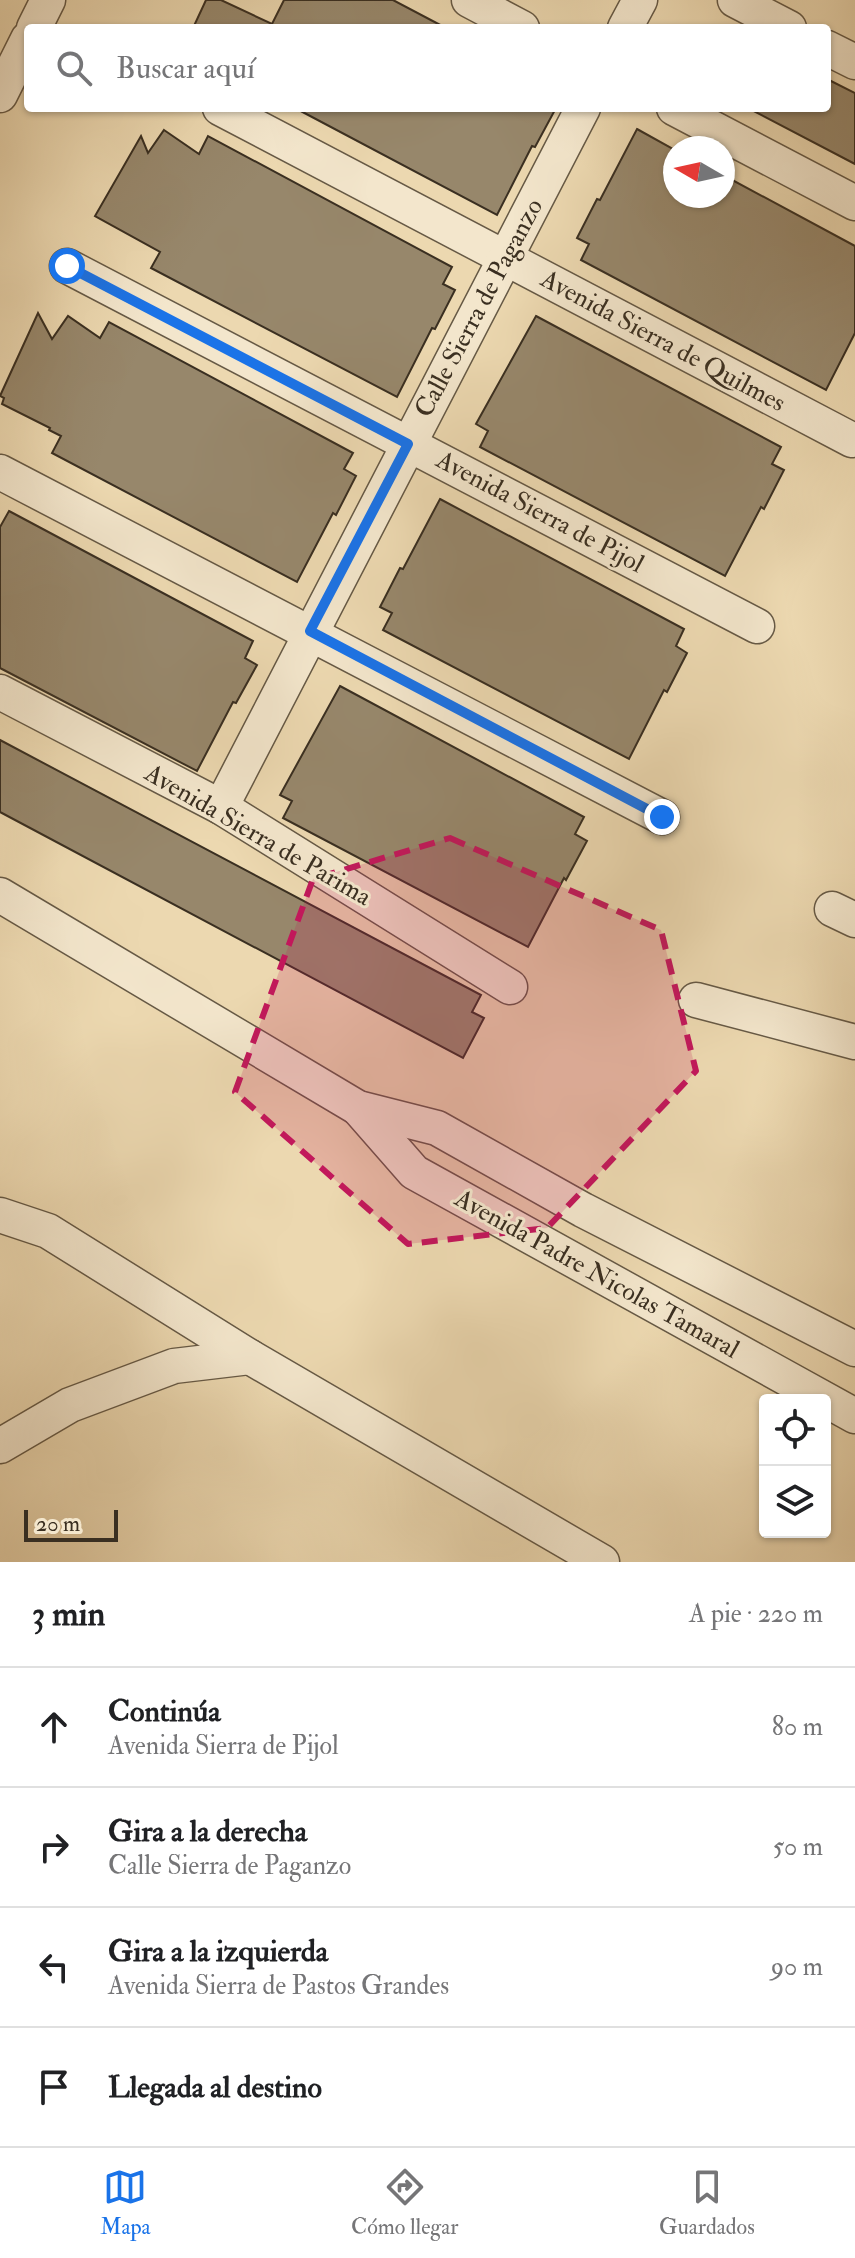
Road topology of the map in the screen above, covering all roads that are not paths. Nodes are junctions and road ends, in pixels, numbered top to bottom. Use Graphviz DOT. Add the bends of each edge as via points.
graph roads {
  1 [pos="48,0"];
  2 [pos="469,0"];
  3 [pos="640,0"];
  4 [pos="735,0"];
  5 [pos="783,16"];
  6 [pos="36,24"];
  7 [pos="514,24"];
  8 [pos="627,24"];
  9 [pos="24,47"];
  10 [pos="831,50"];
  11 [pos="855,62"];
  12 [pos="0,95"];
  13 [pos="228,112"];
  14 [pos="581,112"];
  15 [pos="682,112"];
  16 [pos="855,203"];
  17 [pos="505,258"];
  18 [pos="67,266"];
  19 [pos="852,440"];
  20 [pos="408,444"];
  21 [pos="0,472"];
  22 [pos="757,626"];
  23 [pos="310,631"];
  24 [pos="0,692"];
  25 [pos="221,807"];
  26 [pos="662,817"];
  27 [pos="0,895"];
  28 [pos="510,987"];
  29 [pos="696,1000"];
  30 [pos="855,1042"];
  31 [pos="358,1108"];
  32 [pos="0,1215"];
  33 [pos="740,1292"];
  34 [pos="713,1339"];
  35 [pos="855,1349"];
  36 [pos="250,1357"];
  37 [pos="855,1416"];
  38 [pos="0,1446"];
  39 [pos="602,1562"];
  1 -- 6 [label="street"];
  2 -- 7 [label="street"];
  3 -- 8 [label="street"];
  4 -- 5 [label="street"];
  9 -- 12 [label="street"];
  10 -- 11 [label="street"];
  13 -- 17 [label="street, Avenida Sierra de Quilmes"];
  14 -- 17 [label="street, Calle Sierra de Paganzo"];
  15 -- 16 [label="street"];
  17 -- 19 [label="street, Avenida Sierra de Quilmes"];
  17 -- 20 [label="street, Calle Sierra de Paganzo"];
  18 -- 20 [label="street, Avenida Sierra de Pijol"];
  20 -- 22 [label="street, Avenida Sierra de Pijol"];
  20 -- 23 [label="street, Calle Sierra de Paganzo"];
  21 -- 23 [label="street"];
  23 -- 25 [label="street, Calle Sierra de Paganzo"];
  23 -- 26 [label="street"];
  24 -- 25 [label="street, Avenida Sierra de Parima"];
  25 -- 28 [label="street, Avenida Sierra de Parima"];
  27 -- 31 [label="street, Avenida Padre Nicolas Tamaral"];
  29 -- 30 [label="street"];
  31 -- 33 [label="street, Avenida Padre Nicolas Tamaral" via="437,1128"];
  31 -- 34 [label="street, Avenida Padre Nicolas Tamaral" via="414,1172"];
  32 -- 36 [label="street" via="48,1231"];
  33 -- 34 [label="street"];
  33 -- 35 [label="street, Avenida Padre Nicolas Tamaral"];
  34 -- 37 [label="street, Avenida Padre Nicolas Tamaral"];
  36 -- 38 [label="street" via="174,1366 70,1405"];
  36 -- 39 [label="street"];
}
